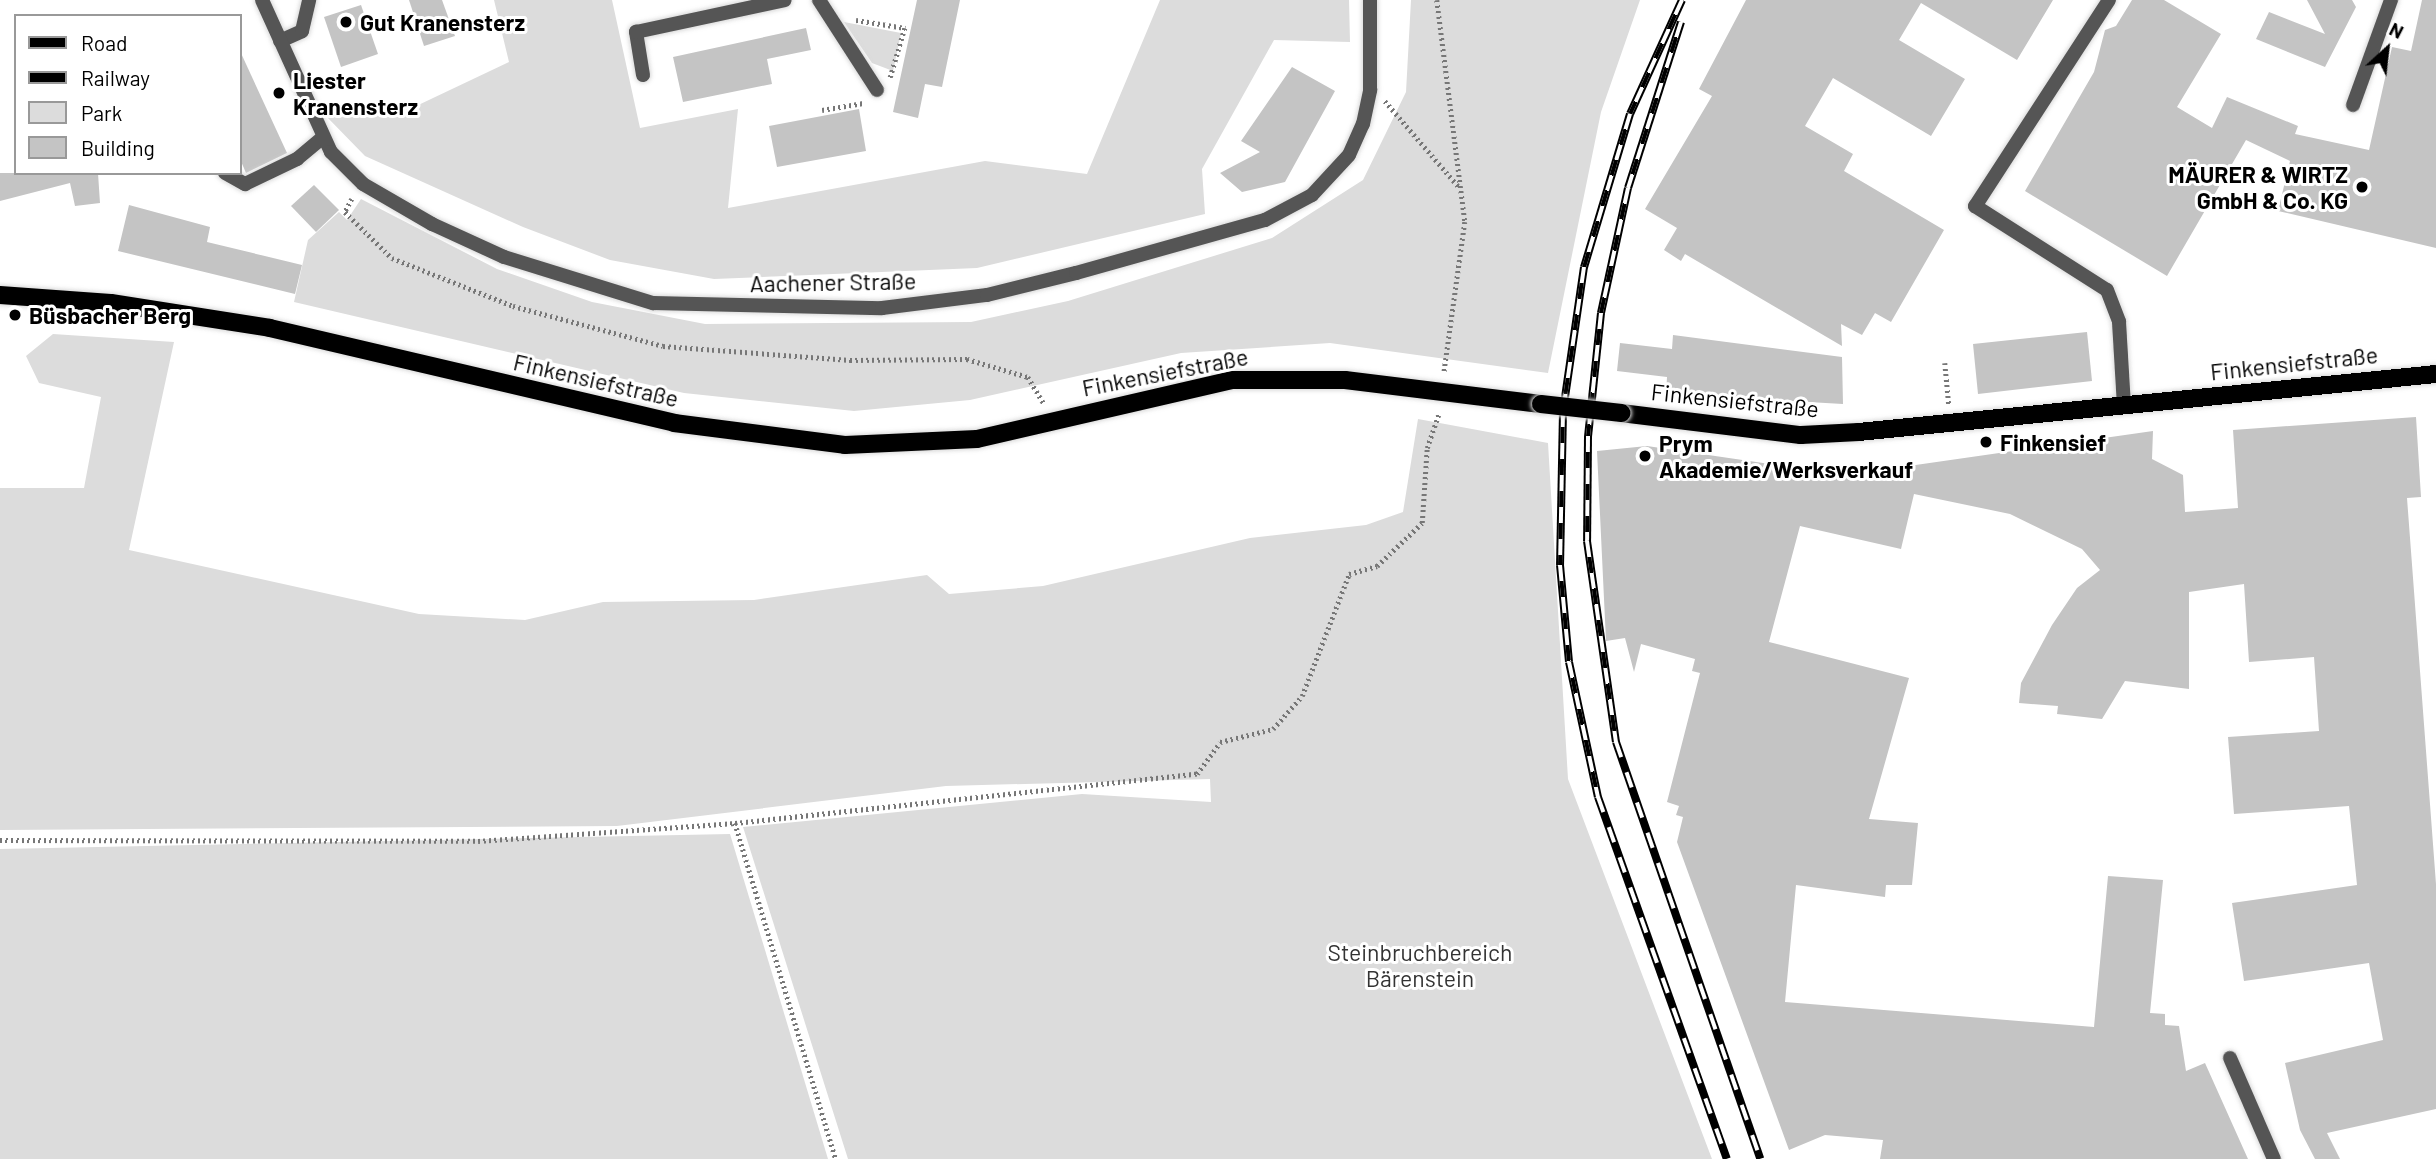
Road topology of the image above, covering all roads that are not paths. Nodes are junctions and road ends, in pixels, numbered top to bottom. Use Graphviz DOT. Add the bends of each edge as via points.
graph roads {
  1 [pos="262,0"];
  2 [pos="309,0"];
  3 [pos="785,0"];
  4 [pos="819,0"];
  5 [pos="1370,0"];
  6 [pos="2109,0"];
  7 [pos="2391,0"];
  8 [pos="281,41"];
  9 [pos="643,75"];
  10 [pos="877,90"];
  11 [pos="2353,105"];
  12 [pos="323,138"];
  13 [pos="229,175"];
  14 [pos="0,295"];
  15 [pos="2436,373"];
  16 [pos="2124,406"];
  17 [pos="2230,1058"];
  18 [pos="2274,1159"];
  1 -- 8 [label="street, Aachener Straße"];
  2 -- 8 [label="street" via="302,30"];
  3 -- 9 [label="street" via="636,32"];
  4 -- 10 [label="street"];
  5 -- 12 [label="street, Aachener Straße" via="1370,90 1363,124 1349,155 1312,195 1212,236 987,295 881,308 736,307 653,303 597,290 504,257 393,202 347,171"];
  6 -- 16 [label="street" via="1975,206 2107,290 2119,322"];
  7 -- 11 [label="street"];
  8 -- 12 [label="street, Aachener Straße"];
  12 -- 13 [label="street" via="297,159 245,184"];
  14 -- 16 [label="main road, Finkensiefstraße, bridge" via="111,303 270,328 674,423 845,445 977,439 1232,380 1289,377 1801,435"];
  15 -- 16 [label="main road, Finkensiefstraße"];
  17 -- 18 [label="street"];
}
